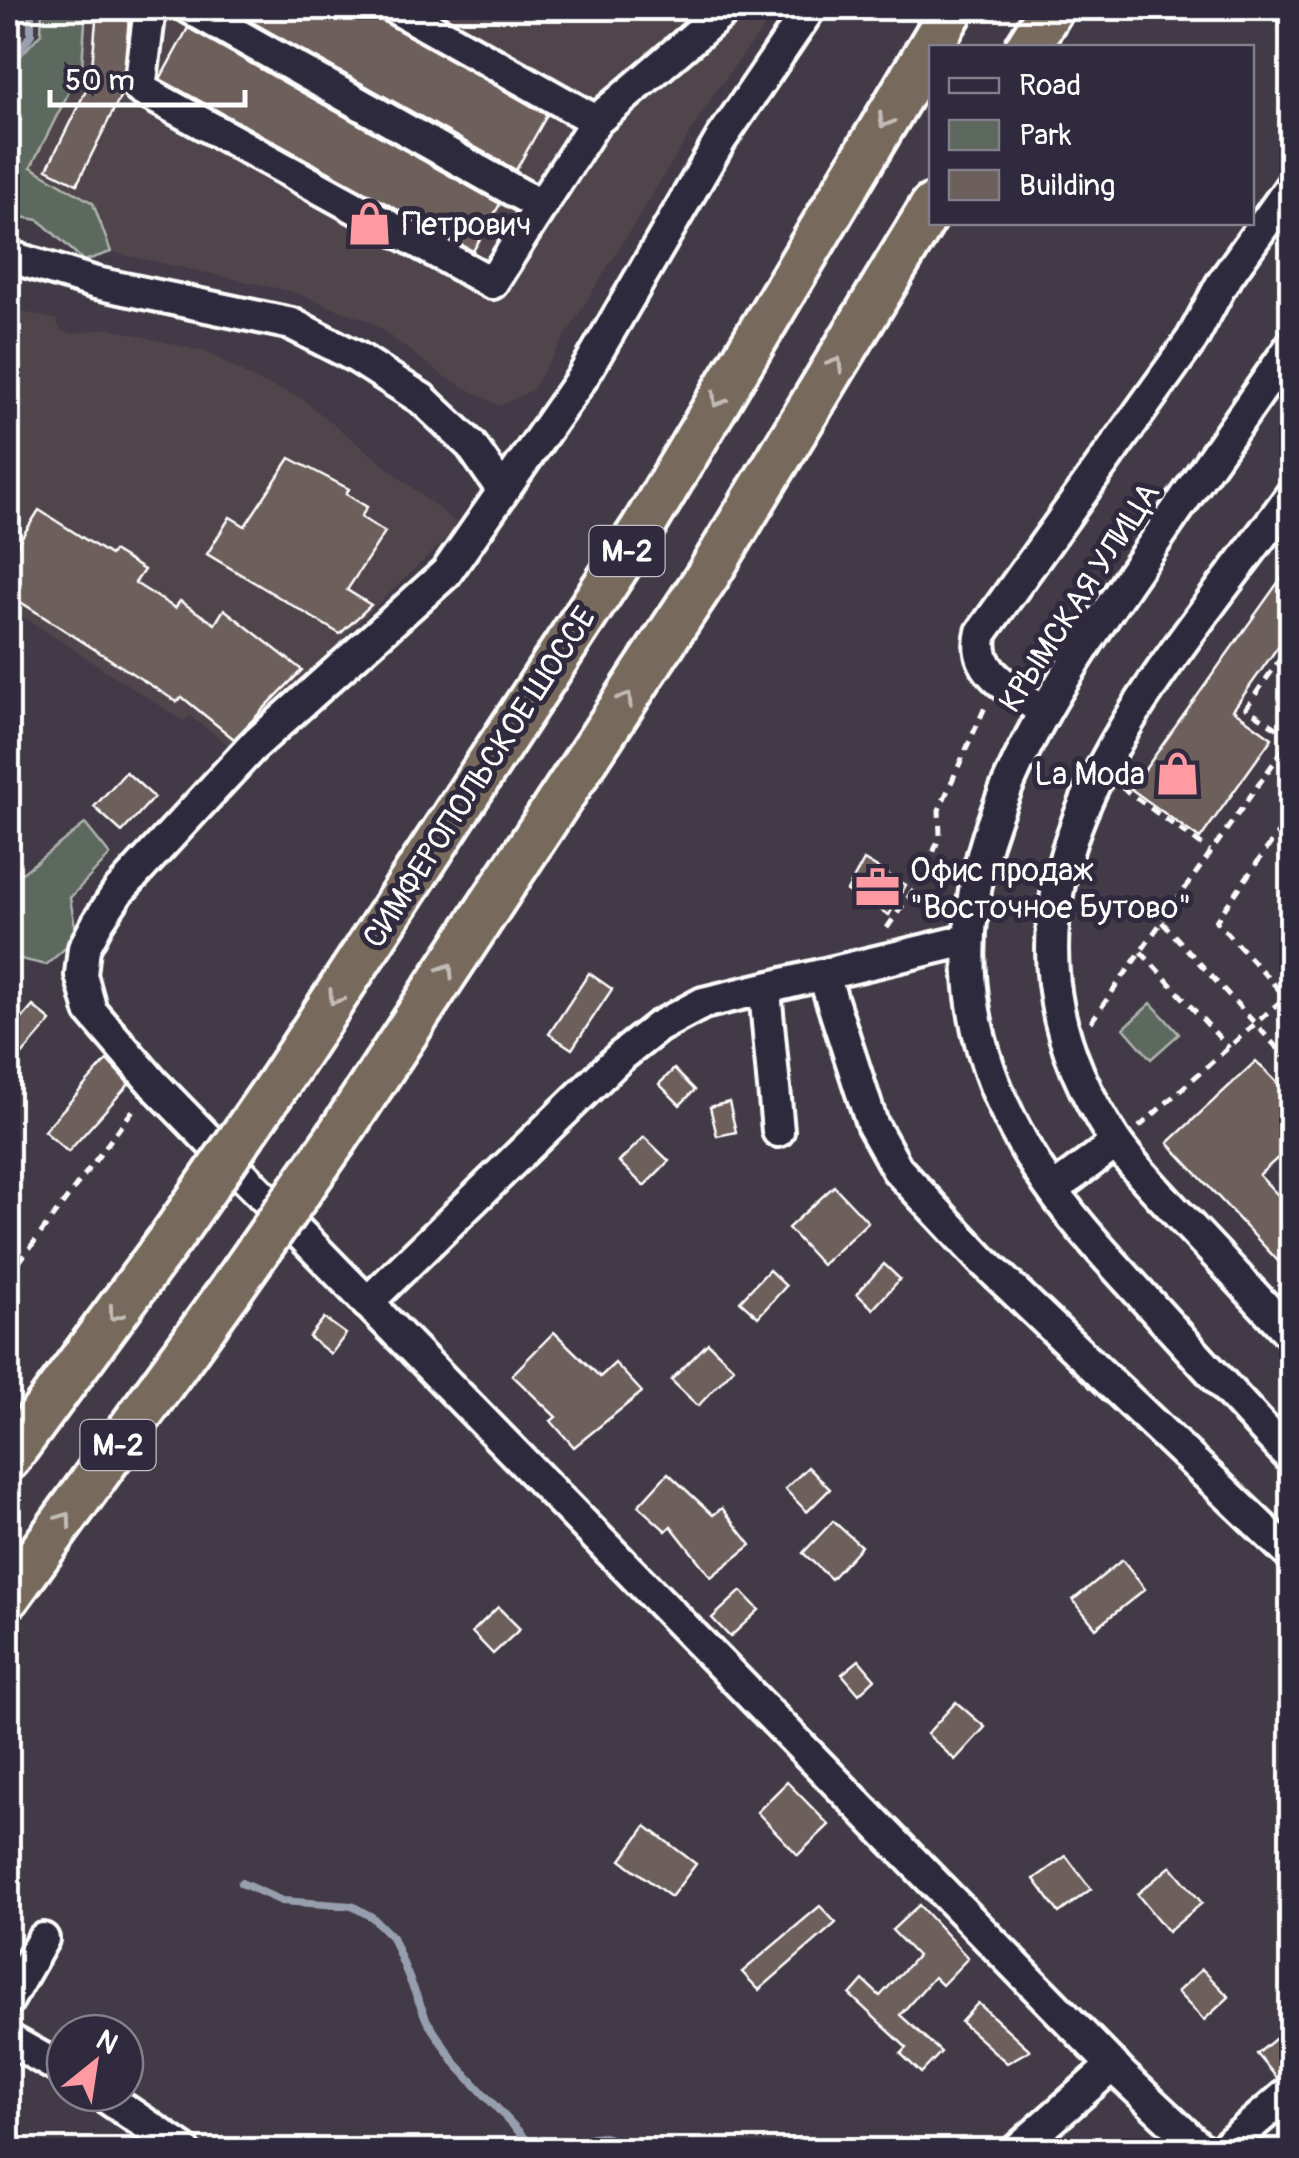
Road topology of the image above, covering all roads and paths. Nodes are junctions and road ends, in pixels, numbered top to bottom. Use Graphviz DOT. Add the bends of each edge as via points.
graph roads {
  1 [pos="150,8"];
  2 [pos="190,8"];
  3 [pos="395,8"];
  4 [pos="810,8"];
  5 [pos="953,8"];
  6 [pos="1052,8"];
  7 [pos="725,9"];
  8 [pos="931,45"];
  9 [pos="1029,45"];
  10 [pos="929,48"];
  11 [pos="596,120"];
  12 [pos="1292,184"];
  13 [pos="541,206"];
  14 [pos="929,211"];
  15 [pos="8,256"];
  16 [pos="1292,345"];
  17 [pos="501,488"];
  18 [pos="1292,494"];
  19 [pos="1292,642"];
  20 [pos="998,680"];
  21 [pos="1042,710"];
  22 [pos="1291,738"];
  23 [pos="1128,771"];
  24 [pos="1119,786"];
  25 [pos="1112,802"];
  26 [pos="1292,813"];
  27 [pos="1212,852"];
  28 [pos="1162,922"];
  29 [pos="874,934"];
  30 [pos="968,940"];
  31 [pos="1141,952"];
  32 [pos="824,976"];
  33 [pos="1292,990"];
  34 [pos="765,991"];
  35 [pos="1285,996"];
  36 [pos="1292,1004"];
  37 [pos="1084,1012"];
  38 [pos="1255,1024"];
  39 [pos="1228,1048"];
  40 [pos="1292,1064"];
  41 [pos="153,1083"];
  42 [pos="1127,1112"];
  43 [pos="778,1131"];
  44 [pos="1126,1136"];
  45 [pos="1149,1143"];
  46 [pos="1292,1162"];
  47 [pos="1292,1187"];
  48 [pos="1053,1190"];
  49 [pos="8,1276"];
  50 [pos="367,1303"];
  51 [pos="1292,1336"];
  52 [pos="8,1460"];
  53 [pos="1292,1460"];
  54 [pos="1292,1556"];
  55 [pos="8,1598"];
  56 [pos="43,1940"];
  57 [pos="8,2000"];
  58 [pos="8,2039"];
  59 [pos="45,2060"];
  60 [pos="1113,2066"];
  61 [pos="1292,2090"];
  62 [pos="129,2113"];
  63 [pos="184,2150"];
  64 [pos="1017,2150"];
  65 [pos="1202,2150"];
  66 [pos="1222,2150"];
  1 -- 13 [label="street" via="140,89 492,283"];
  2 -- 13 [label="street"];
  3 -- 11 [label="street"];
  4 -- 17 [label="street" via="721,140 582,378"];
  5 -- 8 [label="highway, СИМФЕРОПОЛЬСКОЕ ШОССЕ / М-2, one-way, bridge"];
  6 -- 9 [label="highway"];
  7 -- 11 [label="street"];
  10 -- 52 [label="highway, СИМФЕРОПОЛЬСКОЕ ШОССЕ / М-2, one-way, bridge" via="642,529 280,1081"];
  11 -- 13 [label="street"];
  12 -- 20 [label="street" via="1192,339 982,632 977,650"];
  55 -- 14 [label="highway, М-2, one-way, bridge" via="336,1139 708,575"];
  15 -- 17 [label="street" via="96,284 292,324 422,399 470,445"];
  16 -- 21 [label="street, КРЫМСКАЯ УЛИЦА"];
  17 -- 41 [label="street" via="446,573 251,748 98,922 84,948 81,976 90,1010"];
  18 -- 44 [label="street" via="1097,774 1060,869 1051,967 1062,1035 1084,1092"];
  19 -- 22 [label="path" via="1246,708"];
  20 -- 21 [label="street"];
  20 -- 29 [label="path" via="938,810 940,835 926,872 893,926"];
  21 -- 30 [label="street, КРЫМСКАЯ УЛИЦА" via="976,871"];
  22 -- 27 [label="path"];
  23 -- 24 [label="path"];
  24 -- 25 [label="path"];
  24 -- 27 [label="path"];
  26 -- 35 [label="path" via="1216,921"];
  27 -- 28 [label="path"];
  28 -- 31 [label="path"];
  28 -- 38 [label="path"];
  30 -- 32 [label="street"];
  30 -- 48 [label="street, КРЫМСКАЯ УЛИЦА" via="972,1006 987,1062 1006,1110"];
  31 -- 37 [label="path" via="1087,1028"];
  31 -- 39 [label="path"];
  32 -- 34 [label="street"];
  32 -- 54 [label="street" via="872,1124 898,1170 982,1260"];
  33 -- 35 [label="path"];
  34 -- 43 [label="street"];
  34 -- 50 [label="street" via="703,1003 633,1047"];
  35 -- 36 [label="path"];
  35 -- 38 [label="path"];
  38 -- 39 [label="path"];
  38 -- 40 [label="path"];
  39 -- 44 [label="path"];
  41 -- 49 [label="path"];
  41 -- 50 [label="street"];
  42 -- 44 [label="path"];
  44 -- 45 [label="path"];
  44 -- 48 [label="street"];
  44 -- 51 [label="street"];
  46 -- 47 [label="path" via="1279,1174"];
  48 -- 53 [label="street, КРЫМСКАЯ УЛИЦА"];
  50 -- 60 [label="street"];
  56 -- 57 [label="street"];
  58 -- 59 [label="street"];
  60 -- 64 [label="street"];
  60 -- 65 [label="street"];
  61 -- 66 [label="street"];
  62 -- 63 [label="street"];
}
